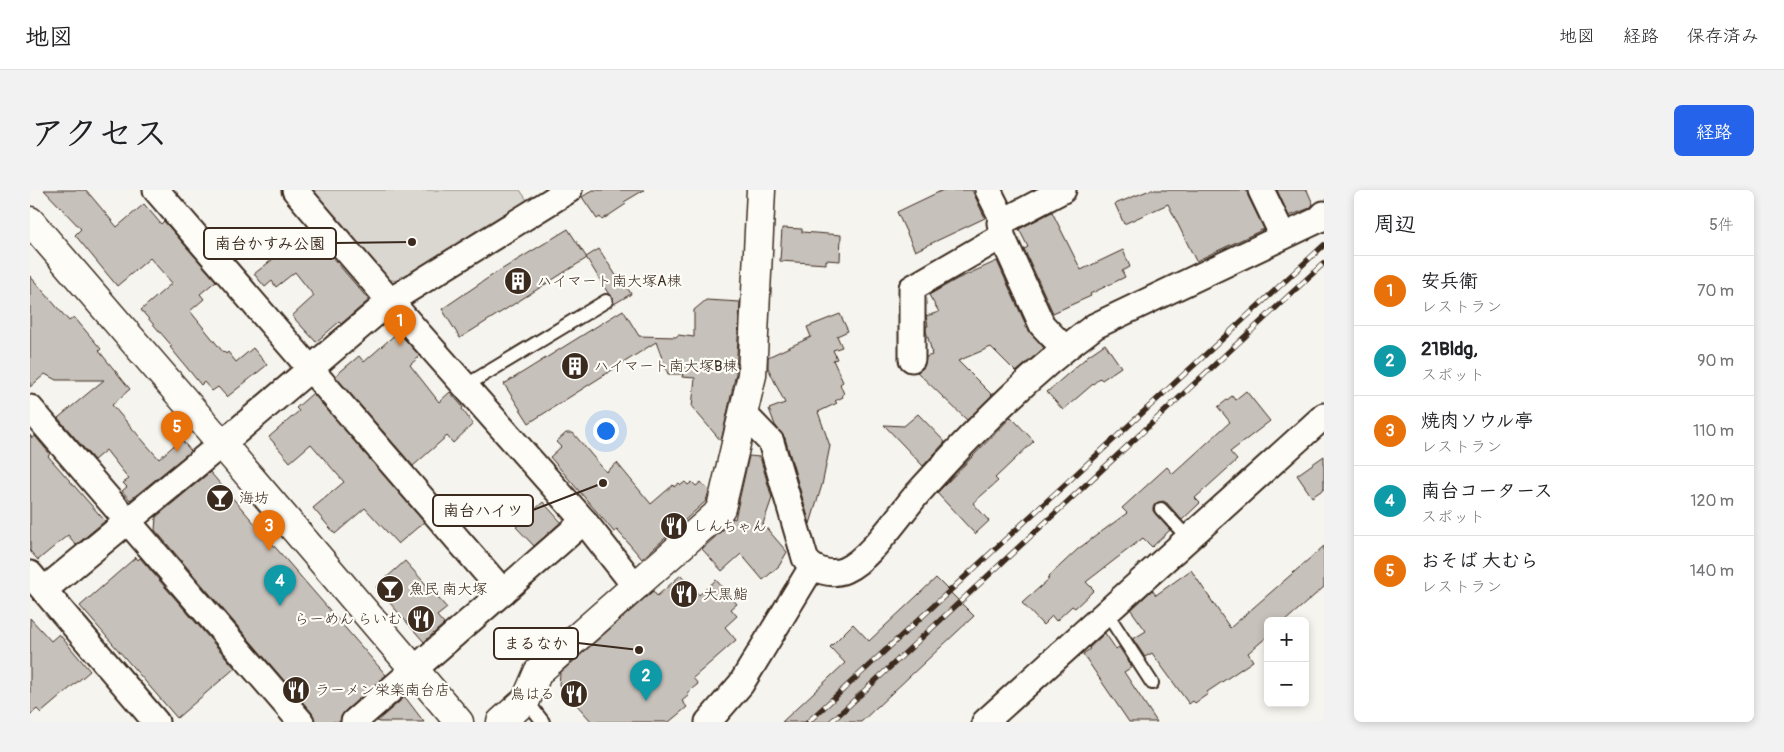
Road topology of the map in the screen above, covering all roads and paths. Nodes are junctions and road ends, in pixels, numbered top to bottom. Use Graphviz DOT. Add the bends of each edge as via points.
graph roads {
  1 [pos="156,190"];
  2 [pos="295,190"];
  3 [pos="569,190"];
  4 [pos="761,190"];
  5 [pos="988,190"];
  6 [pos="1064,190"];
  7 [pos="1261,190"];
  8 [pos="1324,214"];
  9 [pos="30,222"];
  10 [pos="1001,230"];
  11 [pos="1283,236"];
  12 [pos="390,301"];
  13 [pos="606,301"];
  14 [pos="1064,348"];
  15 [pos="912,359"];
  16 [pos="310,369"];
  17 [pos="465,386"];
  18 [pos="30,408"];
  19 [pos="743,412"];
  20 [pos="1324,416"];
  21 [pos="222,444"];
  22 [pos="1161,510"];
  23 [pos="128,520"];
  24 [pos="584,521"];
  25 [pos="1188,538"];
  26 [pos="812,568"];
  27 [pos="37,582"];
  28 [pos="635,586"];
  29 [pos="503,592"];
  30 [pos="1106,612"];
  31 [pos="414,670"];
  32 [pos="1152,683"];
  33 [pos="526,700"];
  34 [pos="156,722"];
  35 [pos="301,722"];
  36 [pos="354,722"];
  37 [pos="459,722"];
  38 [pos="501,722"];
  39 [pos="543,722"];
  40 [pos="708,722"];
  41 [pos="985,722"];
  1 -- 16 [label="street"];
  2 -- 12 [label="street"];
  3 -- 12 [label="street"];
  4 -- 19 [label="street" via="752,375"];
  5 -- 10 [label="street" via="1000,214"];
  6 -- 10 [label="street"];
  7 -- 11 [label="street"];
  8 -- 11 [label="street"];
  9 -- 21 [label="street"];
  10 -- 14 [label="street" via="1042,325"];
  10 -- 15 [label="street" via="912,288"];
  11 -- 14 [label="street" via="1095,326"];
  12 -- 16 [label="street"];
  12 -- 17 [label="street"];
  13 -- 17 [label="lane"];
  14 -- 26 [label="street" via="986,422 863,559 844,571 823,572"];
  16 -- 21 [label="street"];
  16 -- 29 [label="street"];
  17 -- 24 [label="street"];
  18 -- 23 [label="street"];
  19 -- 26 [label="street" via="771,442 804,558"];
  19 -- 28 [label="street" via="721,508"];
  20 -- 25 [label="street"];
  21 -- 23 [label="street"];
  21 -- 31 [label="street"];
  22 -- 25 [label="lane"];
  23 -- 27 [label="street"];
  23 -- 35 [label="street"];
  24 -- 28 [label="street"];
  24 -- 29 [label="street"];
  25 -- 30 [label="street"];
  26 -- 40 [label="street" via="741,684"];
  27 -- 34 [label="street"];
  28 -- 33 [label="street" via="538,672"];
  29 -- 31 [label="street"];
  30 -- 32 [label="lane"];
  30 -- 41 [label="street"];
  31 -- 36 [label="street"];
  31 -- 37 [label="street"];
  33 -- 38 [label="street"];
  33 -- 39 [label="lane"];
}
